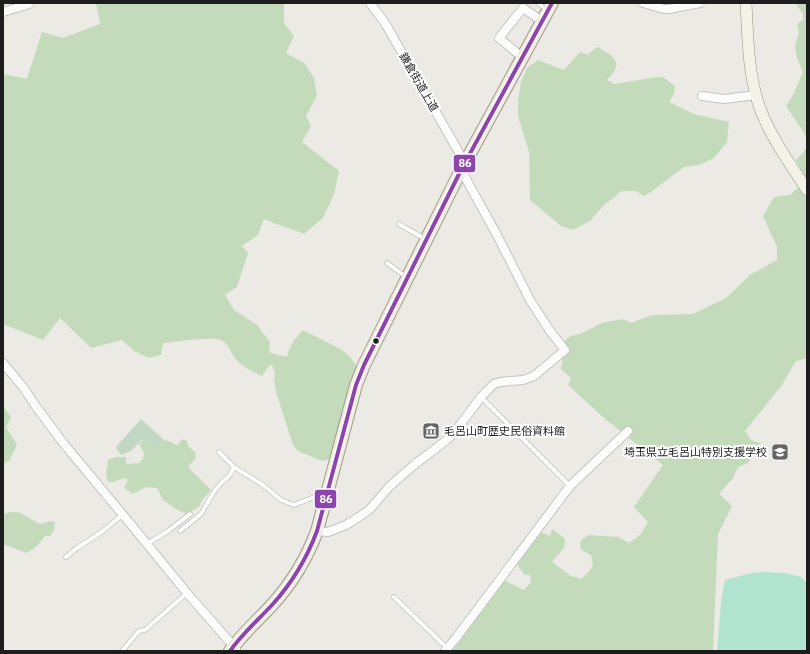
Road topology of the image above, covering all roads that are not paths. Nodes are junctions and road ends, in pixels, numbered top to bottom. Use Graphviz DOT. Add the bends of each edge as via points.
graph roads {
  1 [pos="370,3"];
  2 [pos="643,3"];
  3 [pos="700,3"];
  4 [pos="746,3"];
  5 [pos="29,4"];
  6 [pos="546,5"];
  7 [pos="3,12"];
  8 [pos="542,21"];
  9 [pos="522,57"];
  10 [pos="756,95"];
  11 [pos="702,96"];
  12 [pos="463,167"];
  13 [pos="807,190"];
  14 [pos="399,224"];
  15 [pos="426,240"];
  16 [pos="388,263"];
  17 [pos="407,278"];
  18 [pos="3,363"];
  19 [pos="480,397"];
  20 [pos="628,431"];
  21 [pos="219,452"];
  22 [pos="234,467"];
  23 [pos="570,486"];
  24 [pos="326,498"];
  25 [pos="123,514"];
  26 [pos="190,514"];
  27 [pos="180,531"];
  28 [pos="317,531"];
  29 [pos="147,544"];
  30 [pos="66,557"];
  31 [pos="187,593"];
  32 [pos="394,597"];
  33 [pos="234,649"];
  34 [pos="446,650"];
  35 [pos="122,651"];
  1 -- 12 [label="street, 鎌倉街道上道" via="385,23"];
  2 -- 3 [label="street" via="664,9"];
  4 -- 10 [label="street" via="750,62"];
  5 -- 7 [label="street"];
  6 -- 8 [label="main road"];
  8 -- 9 [label="main road"];
  8 -- 9 [label="street" via="523,8 499,38"];
  9 -- 12 [label="main road"];
  10 -- 11 [label="street" via="724,99"];
  10 -- 13 [label="street" via="774,138"];
  12 -- 15 [label="main road"];
  12 -- 19 [label="street, 鎌倉街道上道" via="530,300 565,350 534,376 494,384"];
  14 -- 15 [label="lane"];
  15 -- 17 [label="main road"];
  16 -- 17 [label="lane"];
  17 -- 24 [label="main road" via="356,385"];
  18 -- 25 [label="street" via="64,444"];
  19 -- 23 [label="lane"];
  19 -- 28 [label="street" via="448,439 390,486 370,509 346,525 328,532"];
  20 -- 23 [label="street"];
  21 -- 22 [label="lane"];
  22 -- 24 [label="lane" via="281,500 294,505 316,496"];
  22 -- 27 [label="lane" via="230,475 215,490 201,514"];
  23 -- 34 [label="street"];
  24 -- 28 [label="main road"];
  25 -- 29 [label="street"];
  25 -- 30 [label="lane"];
  26 -- 29 [label="lane"];
  28 -- 33 [label="main road" via="303,562 289,584"];
  29 -- 31 [label="street"];
  31 -- 33 [label="street"];
  31 -- 35 [label="lane" via="145,630 139,631"];
  32 -- 34 [label="lane"];
}
